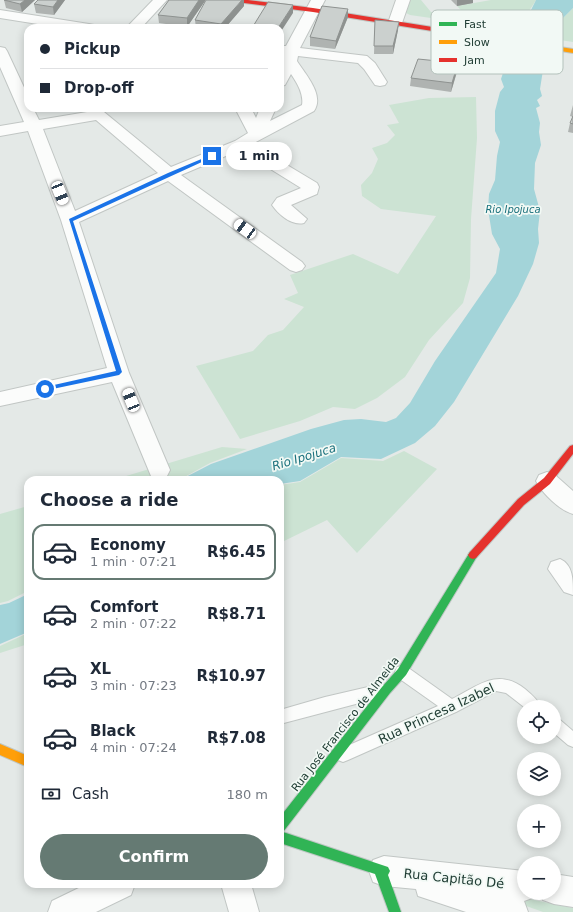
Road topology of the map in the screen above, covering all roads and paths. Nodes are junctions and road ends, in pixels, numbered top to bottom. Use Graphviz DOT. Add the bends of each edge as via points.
graph roads {
  1 [pos="160,0"];
  2 [pos="236,0"];
  3 [pos="403,0"];
  4 [pos="314,3"];
  5 [pos="0,14"];
  6 [pos="397,19"];
  7 [pos="64,24"];
  8 [pos="137,24"];
  9 [pos="431,24"];
  10 [pos="563,41"];
  11 [pos="573,42"];
  12 [pos="563,49"];
  13 [pos="0,51"];
  14 [pos="573,51"];
  15 [pos="287,54"];
  16 [pos="284,66"];
  17 [pos="380,82"];
  18 [pos="24,104"];
  19 [pos="28,112"];
  20 [pos="95,112"];
  21 [pos="101,112"];
  22 [pos="244,112"];
  23 [pos="266,112"];
  24 [pos="33,124"];
  25 [pos="0,131"];
  26 [pos="257,134"];
  27 [pos="241,144"];
  28 [pos="169,174"];
  29 [pos="298,219"];
  30 [pos="70,220"];
  31 [pos="296,266"];
  32 [pos="119,372"];
  33 [pos="0,399"];
  34 [pos="573,448"];
  35 [pos="160,470"];
  36 [pos="547,481"];
  37 [pos="573,505"];
  38 [pos="402,672"];
  39 [pos="386,690"];
  40 [pos="526,700"];
  41 [pos="451,707"];
  42 [pos="284,716"];
  43 [pos="561,730"];
  44 [pos="573,740"];
  45 [pos="0,749"];
  46 [pos="334,759"];
  47 [pos="24,760"];
  48 [pos="284,822"];
  49 [pos="284,838"];
  50 [pos="382,870"];
  51 [pos="517,885"];
  52 [pos="112,888"];
  53 [pos="237,888"];
  54 [pos="561,890"];
  55 [pos="573,892"];
  56 [pos="63,912"];
  57 [pos="244,912"];
  58 [pos="395,912"];
  59 [pos="513,912"];
  1 -- 8 [label="street"];
  2 -- 4 [label="main road"];
  3 -- 6 [label="street"];
  4 -- 6 [label="main road"];
  4 -- 15 [label="street"];
  5 -- 7 [label="street"];
  6 -- 9 [label="main road"];
  10 -- 11 [label="main road"];
  12 -- 14 [label="main road"];
  13 -- 18 [label="street"];
  15 -- 16 [label="street"];
  15 -- 17 [label="street" via="362,59"];
  15 -- 26 [label="street" via="311,97 311,105"];
  19 -- 24 [label="street"];
  20 -- 24 [label="street"];
  21 -- 28 [label="street"];
  22 -- 26 [label="street"];
  23 -- 26 [label="street"];
  24 -- 25 [label="street"];
  24 -- 30 [label="street"];
  26 -- 27 [label="street"];
  27 -- 28 [label="street"];
  27 -- 29 [label="street" via="311,187 311,190 281,205"];
  28 -- 30 [label="street"];
  28 -- 31 [label="street"];
  30 -- 32 [label="street"];
  32 -- 33 [label="street"];
  32 -- 35 [label="street"];
  34 -- 36 [label="main road, Rua José Francisco de Almeida"];
  36 -- 37 [label="street"];
  36 -- 38 [label="main road, Rua José Francisco de Almeida" via="520,502 470,558"];
  38 -- 39 [label="main road, Rua José Francisco de Almeida"];
  38 -- 41 [label="lane"];
  39 -- 42 [label="lane"];
  39 -- 46 [label="main road, Rua José Francisco de Almeida"];
  40 -- 41 [label="lane, Rua Princesa Izabel" via="514,690 500,684"];
  41 -- 46 [label="lane, Rua Princesa Izabel"];
  43 -- 44 [label="lane"];
  45 -- 47 [label="main road"];
  46 -- 48 [label="main road, Rua José Francisco de Almeida"];
  49 -- 50 [label="main road, Rua Capitão Dé"];
  50 -- 51 [label="street, Rua Capitão Dé"];
  50 -- 58 [label="main road"];
  50 -- 59 [label="street, Rua Capitão Dé"];
  52 -- 56 [label="street"];
  53 -- 57 [label="street"];
  54 -- 55 [label="street"];
}
